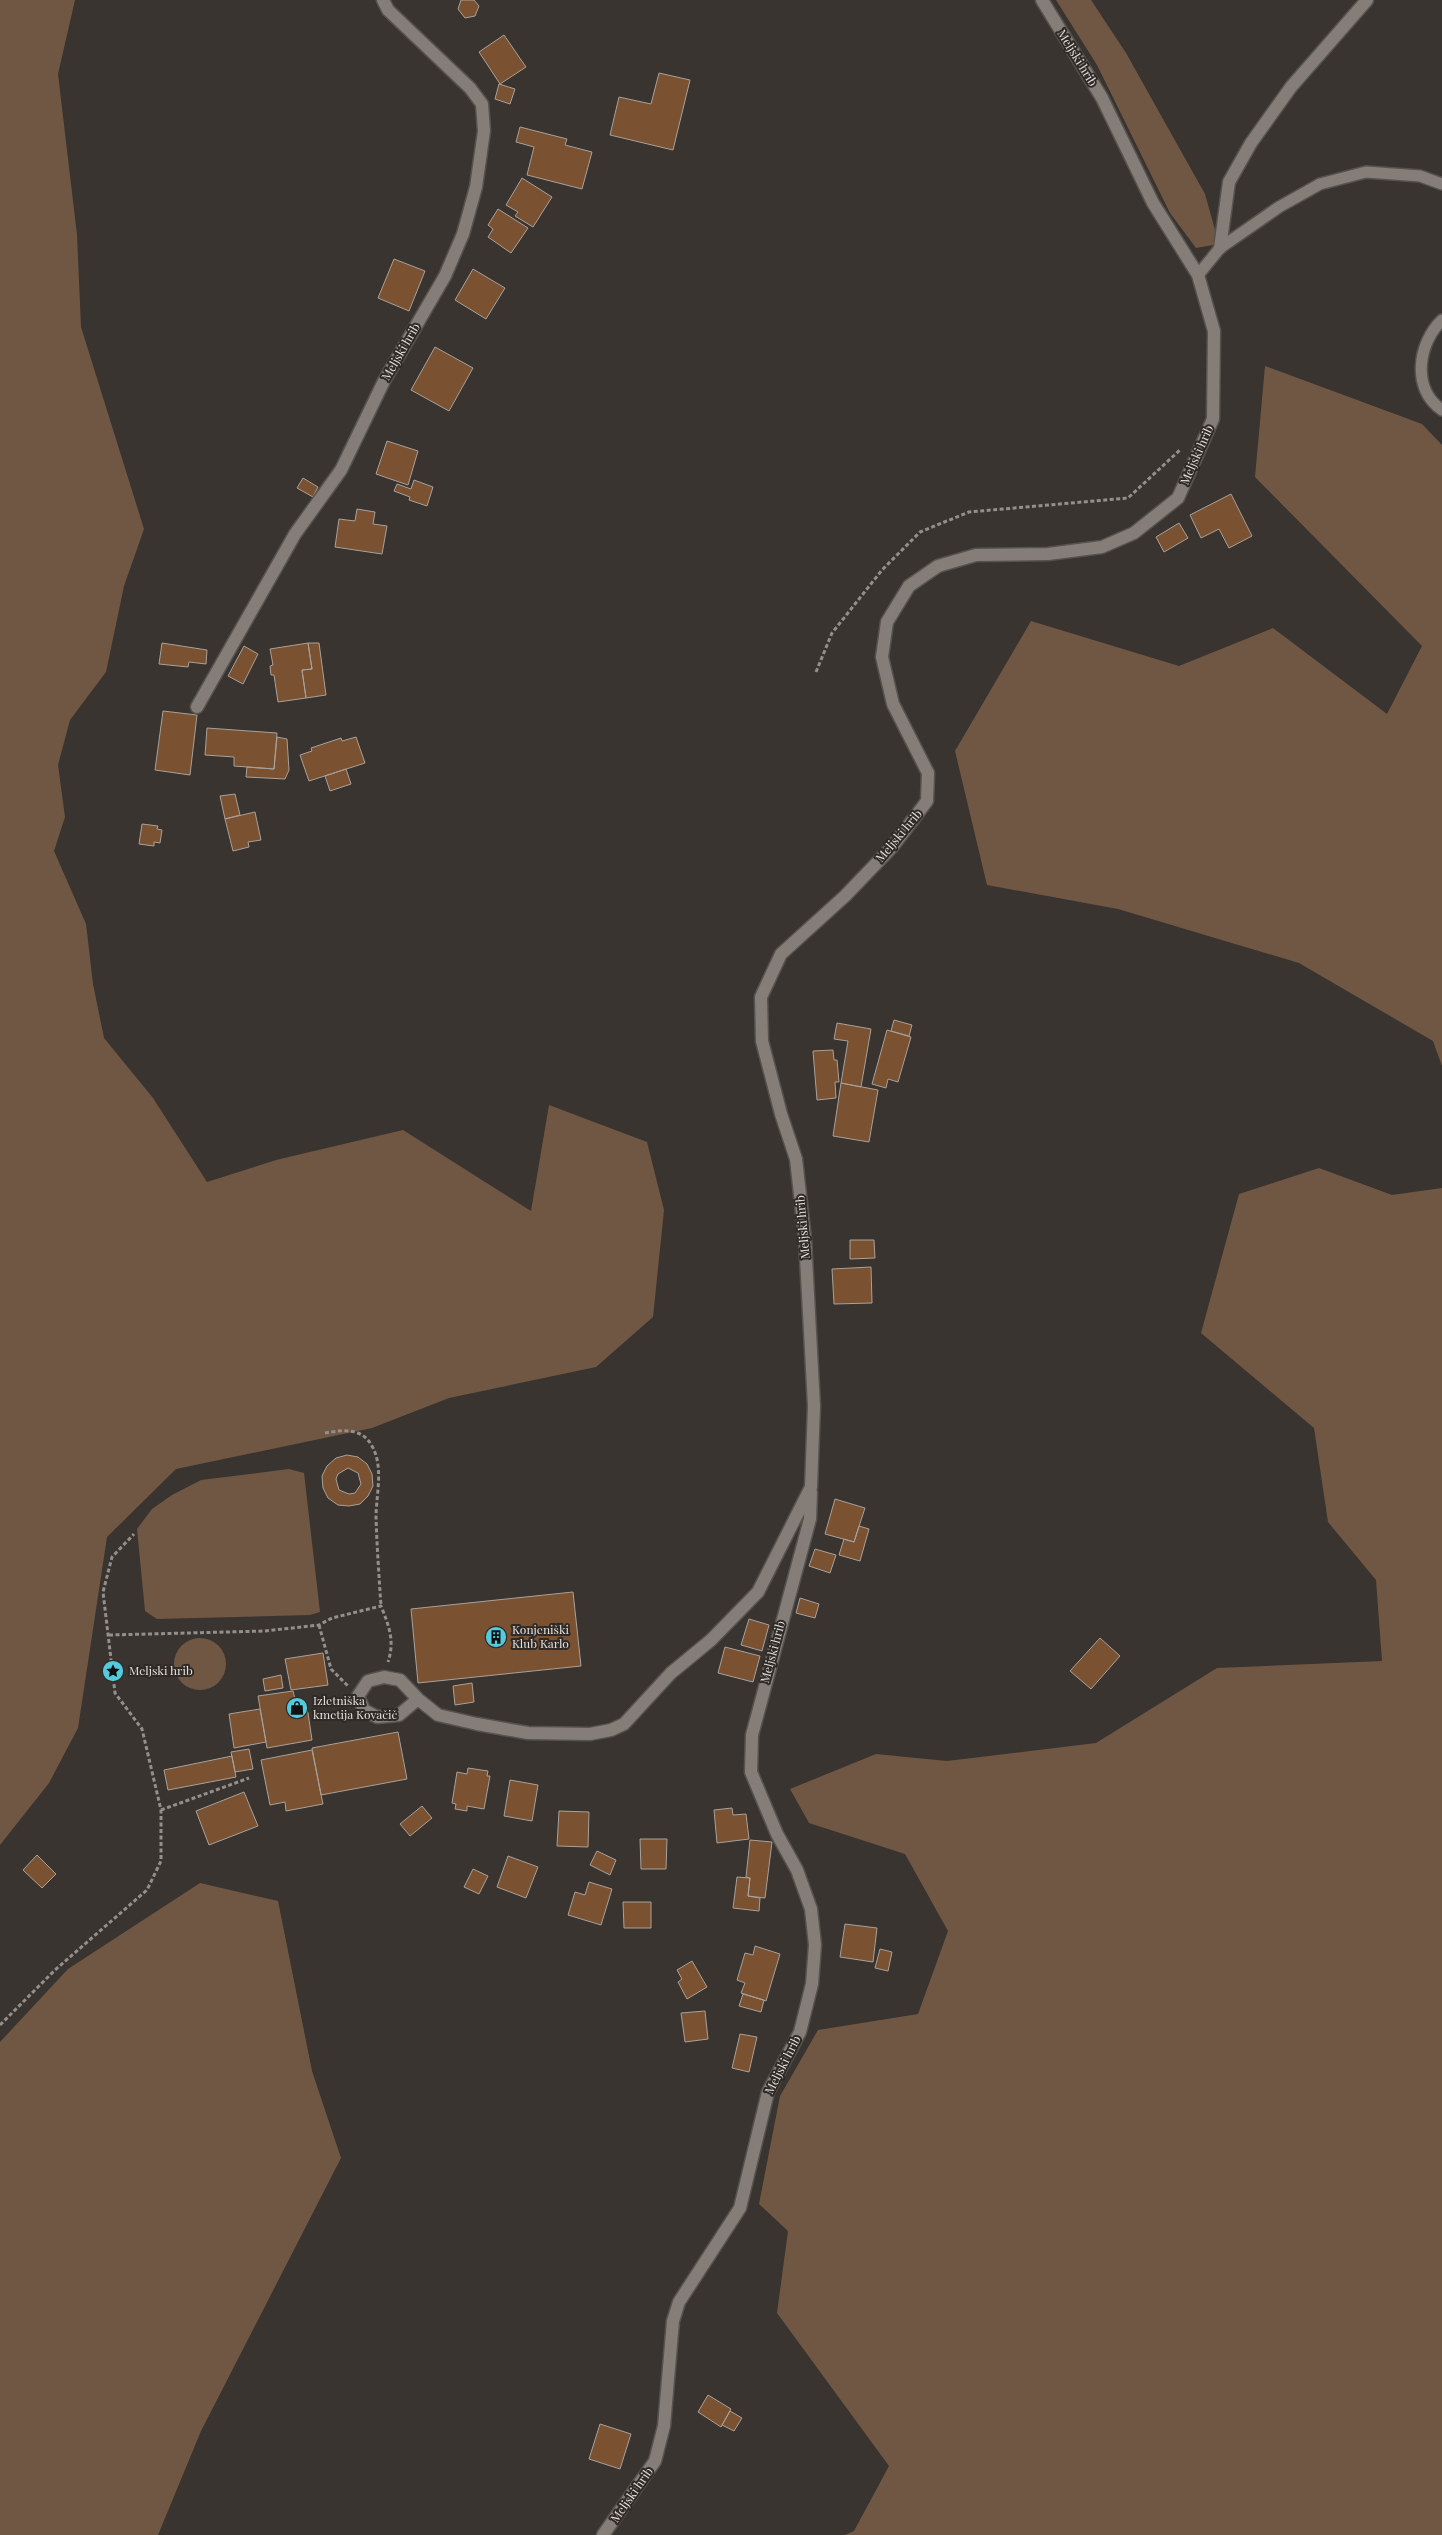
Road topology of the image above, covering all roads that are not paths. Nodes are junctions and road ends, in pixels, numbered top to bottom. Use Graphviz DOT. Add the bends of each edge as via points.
graph roads {
  1 [pos="383,0"];
  2 [pos="1042,0"];
  3 [pos="1367,0"];
  4 [pos="1442,184"];
  5 [pos="1220,248"];
  6 [pos="1198,275"];
  7 [pos="1442,320"];
  8 [pos="1442,410"];
  9 [pos="197,707"];
  10 [pos="811,1487"];
  11 [pos="418,1699"];
  12 [pos="603,2535"];
  1 -- 9 [label="street, Meljski hrib" via="388,10 470,88 482,104 484,131 476,187 463,234 445,276 384,381 341,470 295,534"];
  2 -- 6 [label="street, Meljski hrib" via="1102,98 1153,203"];
  3 -- 5 [label="street" via="1291,87 1251,143 1229,182"];
  4 -- 5 [label="lane" via="1420,176 1366,172 1320,184 1279,207"];
  5 -- 6 [label="lane"];
  6 -- 10 [label="street, Meljski hrib" via="1214,331 1213,420 1178,498 1134,534 1102,547 1048,554 976,555 938,566 909,586 887,622 882,657 893,704 928,773 928,801 893,846 845,896 781,954 761,998 762,1042 796,1159 805,1239 814,1406"];
  7 -- 8 [label="lane" via="1431,330 1420,362 1424,389"];
  10 -- 11 [label="street, Meljski hrib" via="758,1592 711,1640 671,1673 624,1724 590,1734 528,1733 438,1715"];
  10 -- 12 [label="street, Meljski hrib" via="810,1519 752,1735 751,1772 777,1834 797,1870 811,1909 815,1945 812,1984 800,2032 768,2092 740,2208 679,2302 673,2321 664,2426 655,2461"];
  11 -- 11 [label="street, Meljski hrib" via="400,1680 384,1677 368,1681 358,1696 364,1710 377,1717 400,1715"];
}
